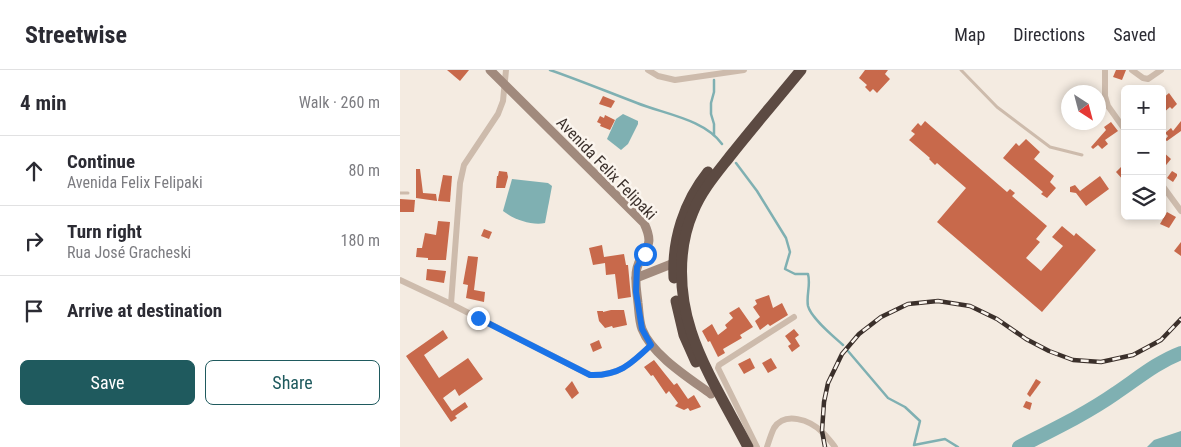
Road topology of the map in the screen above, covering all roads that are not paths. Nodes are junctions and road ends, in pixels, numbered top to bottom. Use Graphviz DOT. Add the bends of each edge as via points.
graph roads {
  1 [pos="490,70"];
  2 [pos="506,70"];
  3 [pos="648,70"];
  4 [pos="744,70"];
  5 [pos="792,70"];
  6 [pos="802,70"];
  7 [pos="961,70"];
  8 [pos="1105,70"];
  9 [pos="1132,70"];
  10 [pos="1161,70"];
  11 [pos="506,85"];
  12 [pos="1121,124"];
  13 [pos="1082,155"];
  14 [pos="1166,190"];
  15 [pos="400,193"];
  16 [pos="408,193"];
  17 [pos="1181,211"];
  18 [pos="674,263"];
  19 [pos="636,278"];
  20 [pos="400,280"];
  21 [pos="451,304"];
  22 [pos="794,317"];
  23 [pos="651,345"];
  24 [pos="711,394"];
  25 [pos="740,447"];
  26 [pos="748,447"];
  27 [pos="757,447"];
  28 [pos="767,447"];
  29 [pos="835,447"];
  1 -- 11 [label="street, Avenida Felix Felipaki"];
  2 -- 11 [label="street"];
  3 -- 4 [label="street" via="675,80"];
  5 -- 18 [label="highway" via="698,184 685,209"];
  6 -- 26 [label="highway" via="705,188 692,212 681,266 691,332"];
  7 -- 13 [label="lane" via="997,107 1050,147"];
  8 -- 12 [label="street" via="1105,96"];
  9 -- 10 [label="street" via="1148,79"];
  11 -- 19 [label="street, Avenida Felix Felipaki" via="644,223 649,244 637,267"];
  11 -- 21 [label="street" via="498,114 464,165"];
  14 -- 17 [label="street"];
  15 -- 16 [label="lane"];
  18 -- 19 [label="street"];
  18 -- 24 [label="highway" via="676,303 684,335"];
  19 -- 23 [label="street, Avenida Felix Felipaki" via="642,329"];
  20 -- 21 [label="street"];
  21 -- 23 [label="street" via="590,375 620,370"];
  22 -- 27 [label="street" via="718,368"];
  23 -- 24 [label="street, Avenida Felix Felipaki"];
  24 -- 25 [label="highway"];
  28 -- 29 [label="street" via="774,429 788,418 806,421 822,431"];
}
